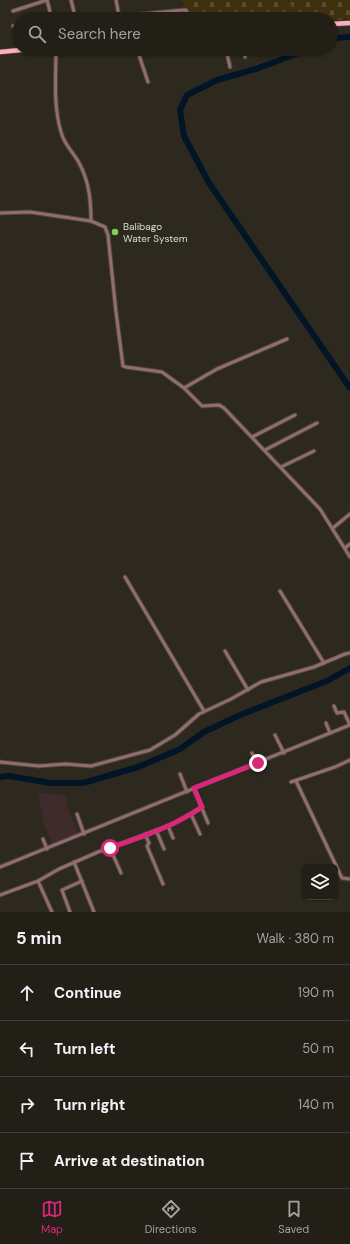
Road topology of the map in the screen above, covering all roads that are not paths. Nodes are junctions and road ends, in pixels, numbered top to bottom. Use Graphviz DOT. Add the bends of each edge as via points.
graph roads {
  1 [pos="47,0"];
  2 [pos="71,0"];
  3 [pos="116,0"];
  4 [pos="13,11"];
  5 [pos="50,12"];
  6 [pos="74,12"];
  7 [pos="118,12"];
  8 [pos="162,12"];
  9 [pos="187,12"];
  10 [pos="350,23"];
  11 [pos="338,24"];
  12 [pos="12,51"];
  13 [pos="0,52"];
  14 [pos="56,56"];
  15 [pos="139,56"];
  16 [pos="228,56"];
  17 [pos="230,67"];
  18 [pos="148,82"];
  19 [pos="0,213"];
  20 [pos="91,221"];
  21 [pos="287,340"];
  22 [pos="184,388"];
  23 [pos="295,415"];
  24 [pos="317,423"];
  25 [pos="252,437"];
  26 [pos="265,450"];
  27 [pos="314,451"];
  28 [pos="280,467"];
  29 [pos="350,514"];
  30 [pos="333,528"];
  31 [pos="350,544"];
  32 [pos="345,548"];
  33 [pos="350,557"];
  34 [pos="125,577"];
  35 [pos="280,591"];
  36 [pos="225,651"];
  37 [pos="350,653"];
  38 [pos="324,663"];
  39 [pos="248,690"];
  40 [pos="334,706"];
  41 [pos="204,711"];
  42 [pos="326,723"];
  43 [pos="350,725"];
  44 [pos="330,733"];
  45 [pos="275,735"];
  46 [pos="252,752"];
  47 [pos="284,753"];
  48 [pos="350,760"];
  49 [pos="0,762"];
  50 [pos="258,763"];
  51 [pos="180,774"];
  52 [pos="296,781"];
  53 [pos="291,782"];
  54 [pos="194,788"];
  55 [pos="187,792"];
  56 [pos="202,807"];
  57 [pos="77,814"];
  58 [pos="191,814"];
  59 [pos="208,823"];
  60 [pos="168,826"];
  61 [pos="156,830"];
  62 [pos="84,834"];
  63 [pos="146,834"];
  64 [pos="200,834"];
  65 [pos="173,838"];
  66 [pos="43,839"];
  67 [pos="110,848"];
  68 [pos="47,849"];
  69 [pos="164,849"];
  70 [pos="74,862"];
  71 [pos="0,867"];
  72 [pos="121,873"];
  73 [pos="350,879"];
  74 [pos="38,881"];
  75 [pos="82,881"];
  76 [pos="163,884"];
  77 [pos="0,896"];
  78 [pos="52,912"];
  79 [pos="70,912"];
  80 [pos="94,912"];
  1 -- 4 [label="street"];
  1 -- 5 [label="street"];
  2 -- 6 [label="street"];
  3 -- 7 [label="street"];
  8 -- 9 [label="street"];
  10 -- 11 [label="main road"];
  12 -- 13 [label="main road"];
  14 -- 20 [label="street" via="56,106 61,132 64,143 78,162 90,192"];
  15 -- 18 [label="street"];
  16 -- 17 [label="street"];
  19 -- 20 [label="street" via="30,212"];
  20 -- 22 [label="street" via="105,227 108,235 123,366 162,372"];
  21 -- 22 [label="street" via="217,369"];
  22 -- 25 [label="street" via="202,406 222,406"];
  23 -- 25 [label="street"];
  24 -- 26 [label="street"];
  25 -- 26 [label="street"];
  26 -- 28 [label="street"];
  27 -- 28 [label="street"];
  28 -- 30 [label="street" via="320,509"];
  29 -- 30 [label="street"];
  30 -- 32 [label="street"];
  31 -- 32 [label="street"];
  32 -- 33 [label="street"];
  34 -- 41 [label="street"];
  35 -- 38 [label="street"];
  36 -- 39 [label="street"];
  37 -- 38 [label="street"];
  38 -- 39 [label="street" via="286,676 270,678"];
  39 -- 41 [label="street"];
  40 -- 43 [label="street" via="337,713 344,712"];
  41 -- 49 [label="street" via="155,748 91,766 39,766"];
  42 -- 44 [label="street"];
  43 -- 44 [label="street"];
  44 -- 47 [label="street"];
  45 -- 47 [label="street"];
  46 -- 50 [label="street"];
  47 -- 50 [label="street"];
  48 -- 52 [label="street"];
  50 -- 54 [label="street"];
  51 -- 55 [label="street"];
  52 -- 53 [label="street"];
  52 -- 73 [label="street" via="342,878"];
  54 -- 55 [label="street"];
  54 -- 56 [label="street"];
  55 -- 62 [label="street"];
  56 -- 58 [label="street"];
  56 -- 59 [label="street"];
  57 -- 62 [label="street"];
  58 -- 60 [label="street"];
  58 -- 64 [label="street"];
  60 -- 61 [label="street"];
  60 -- 65 [label="street"];
  61 -- 63 [label="street"];
  61 -- 69 [label="street"];
  62 -- 68 [label="street"];
  63 -- 67 [label="street"];
  63 -- 76 [label="street" via="149,843 147,846"];
  66 -- 68 [label="street"];
  67 -- 70 [label="street"];
  67 -- 72 [label="street"];
  68 -- 71 [label="street"];
  70 -- 74 [label="street"];
  70 -- 75 [label="street"];
  74 -- 77 [label="street"];
  74 -- 78 [label="street"];
  75 -- 79 [label="street" via="62,890"];
  75 -- 80 [label="street"];
}
